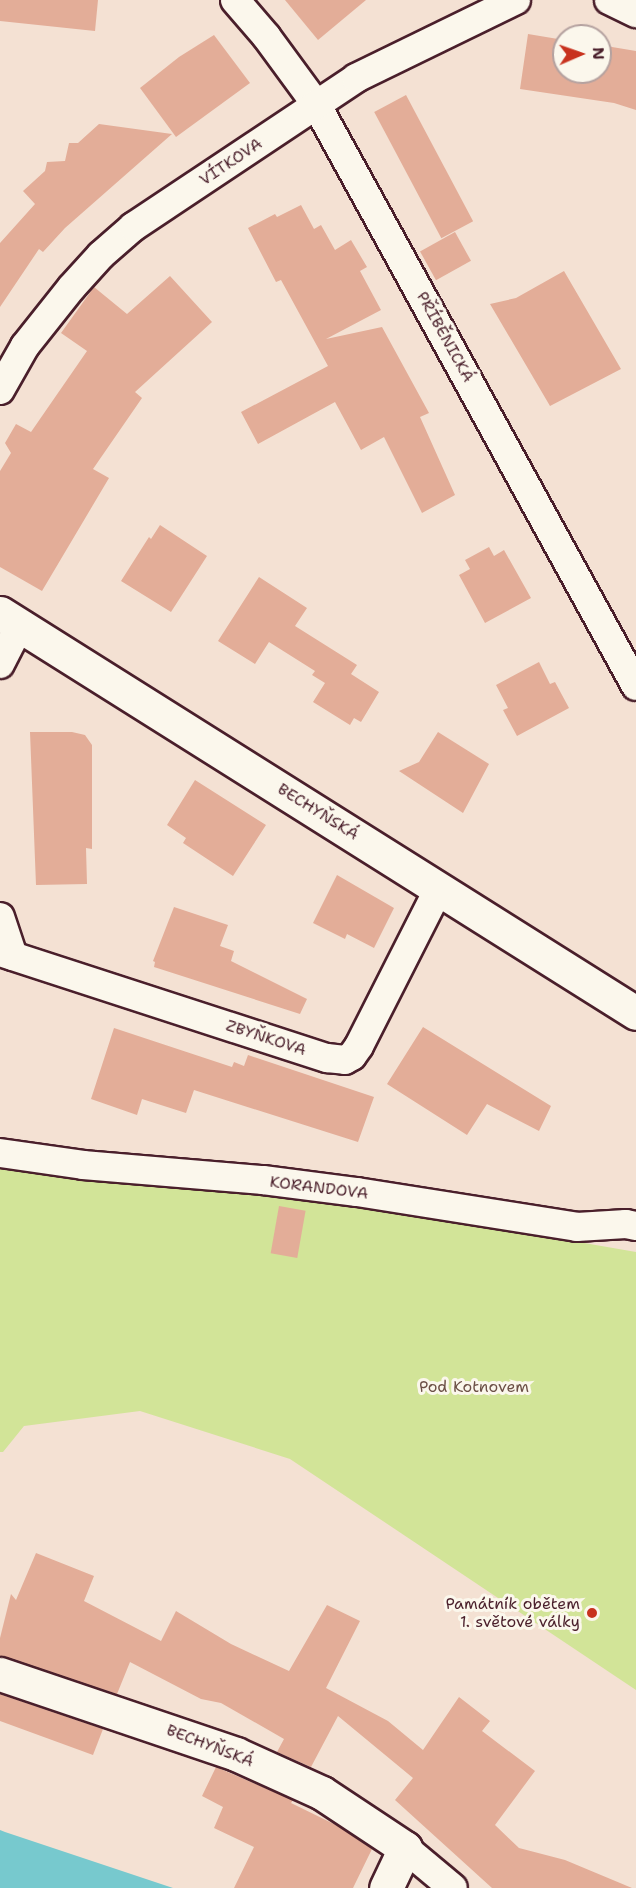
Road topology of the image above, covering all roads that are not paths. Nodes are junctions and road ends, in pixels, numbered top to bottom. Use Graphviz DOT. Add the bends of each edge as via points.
graph roads {
  1 [pos="236,0"];
  2 [pos="516,0"];
  3 [pos="609,0"];
  4 [pos="636,13"];
  5 [pos="316,105"];
  6 [pos="0,390"];
  7 [pos="10,619"];
  8 [pos="0,664"];
  9 [pos="636,686"];
  10 [pos="439,888"];
  11 [pos="0,917"];
  12 [pos="6,954"];
  13 [pos="636,1013"];
  14 [pos="0,1153"];
  15 [pos="636,1226"];
  16 [pos="0,1674"];
  17 [pos="405,1848"];
  18 [pos="386,1888"];
  19 [pos="453,1888"];
  1 -- 5 [label="street, PŘÍBĚNICKÁ"];
  2 -- 5 [label="street, VÍTKOVA" via="356,78"];
  3 -- 4 [label="street"];
  5 -- 6 [label="street, VÍTKOVA" via="133,227 101,255 25,346"];
  5 -- 9 [label="street, PŘÍBĚNICKÁ"];
  7 -- 8 [label="street"];
  7 -- 10 [label="main road, BECHYŇSKÁ"];
  10 -- 12 [label="street, ZBYŇKOVA" via="358,1046 345,1060 327,1058"];
  10 -- 13 [label="main road, BECHYŇSKÁ"];
  11 -- 12 [label="street"];
  14 -- 15 [label="street, KORANDOVA" via="357,1192 577,1227"];
  16 -- 17 [label="main road, BECHYŇSKÁ" via="236,1754 322,1793"];
  17 -- 18 [label="main road"];
  17 -- 19 [label="street"];
}
